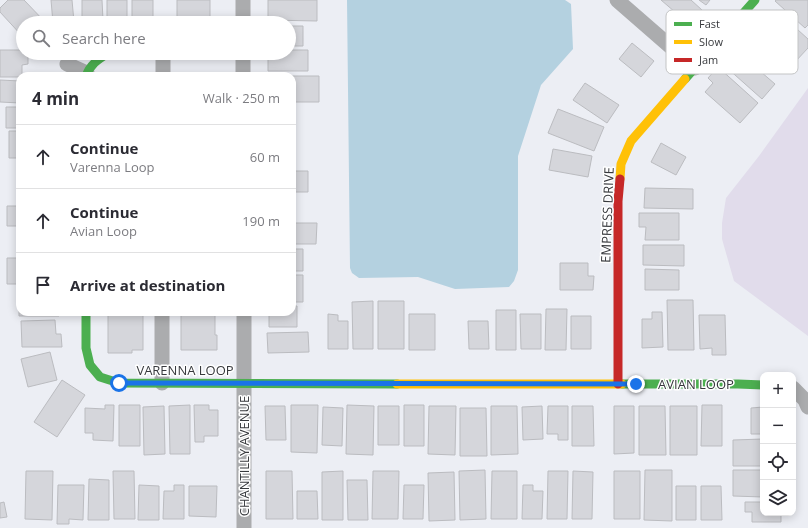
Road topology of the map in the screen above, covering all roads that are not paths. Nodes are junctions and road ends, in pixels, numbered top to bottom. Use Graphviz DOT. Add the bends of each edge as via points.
graph roads {
  1 [pos="243,0"];
  2 [pos="617,0"];
  3 [pos="755,0"];
  4 [pos="746,10"];
  5 [pos="243,16"];
  6 [pos="666,43"];
  7 [pos="97,60"];
  8 [pos="162,60"];
  9 [pos="243,60"];
  10 [pos="67,64"];
  11 [pos="82,72"];
  12 [pos="87,72"];
  13 [pos="162,72"];
  14 [pos="243,72"];
  15 [pos="690,74"];
  16 [pos="86,316"];
  17 [pos="162,316"];
  18 [pos="244,316"];
  19 [pos="162,383"];
  20 [pos="244,383"];
  21 [pos="618,384"];
  22 [pos="760,385"];
  23 [pos="796,391"];
  24 [pos="808,407"];
  25 [pos="244,528"];
  1 -- 5 [label="street"];
  2 -- 6 [label="street"];
  3 -- 4 [label="street, EMPRESS DRIVE"];
  7 -- 12 [label="street"];
  8 -- 13 [label="street"];
  9 -- 14 [label="street"];
  10 -- 11 [label="street"];
  15 -- 21 [label="street, EMPRESS DRIVE" via="631,141 621,164 618,201"];
  16 -- 19 [label="street, VARENNA LOOP" via="86,348 90,365 100,377 119,383"];
  17 -- 19 [label="street"];
  18 -- 20 [label="street, CHANTILLY AVENUE"];
  19 -- 20 [label="street, VARENNA LOOP"];
  20 -- 21 [label="street, AVIAN LOOP"];
  20 -- 25 [label="street, CHANTILLY AVENUE"];
  21 -- 22 [label="street, AVIAN LOOP"];
  23 -- 24 [label="street"];
}
